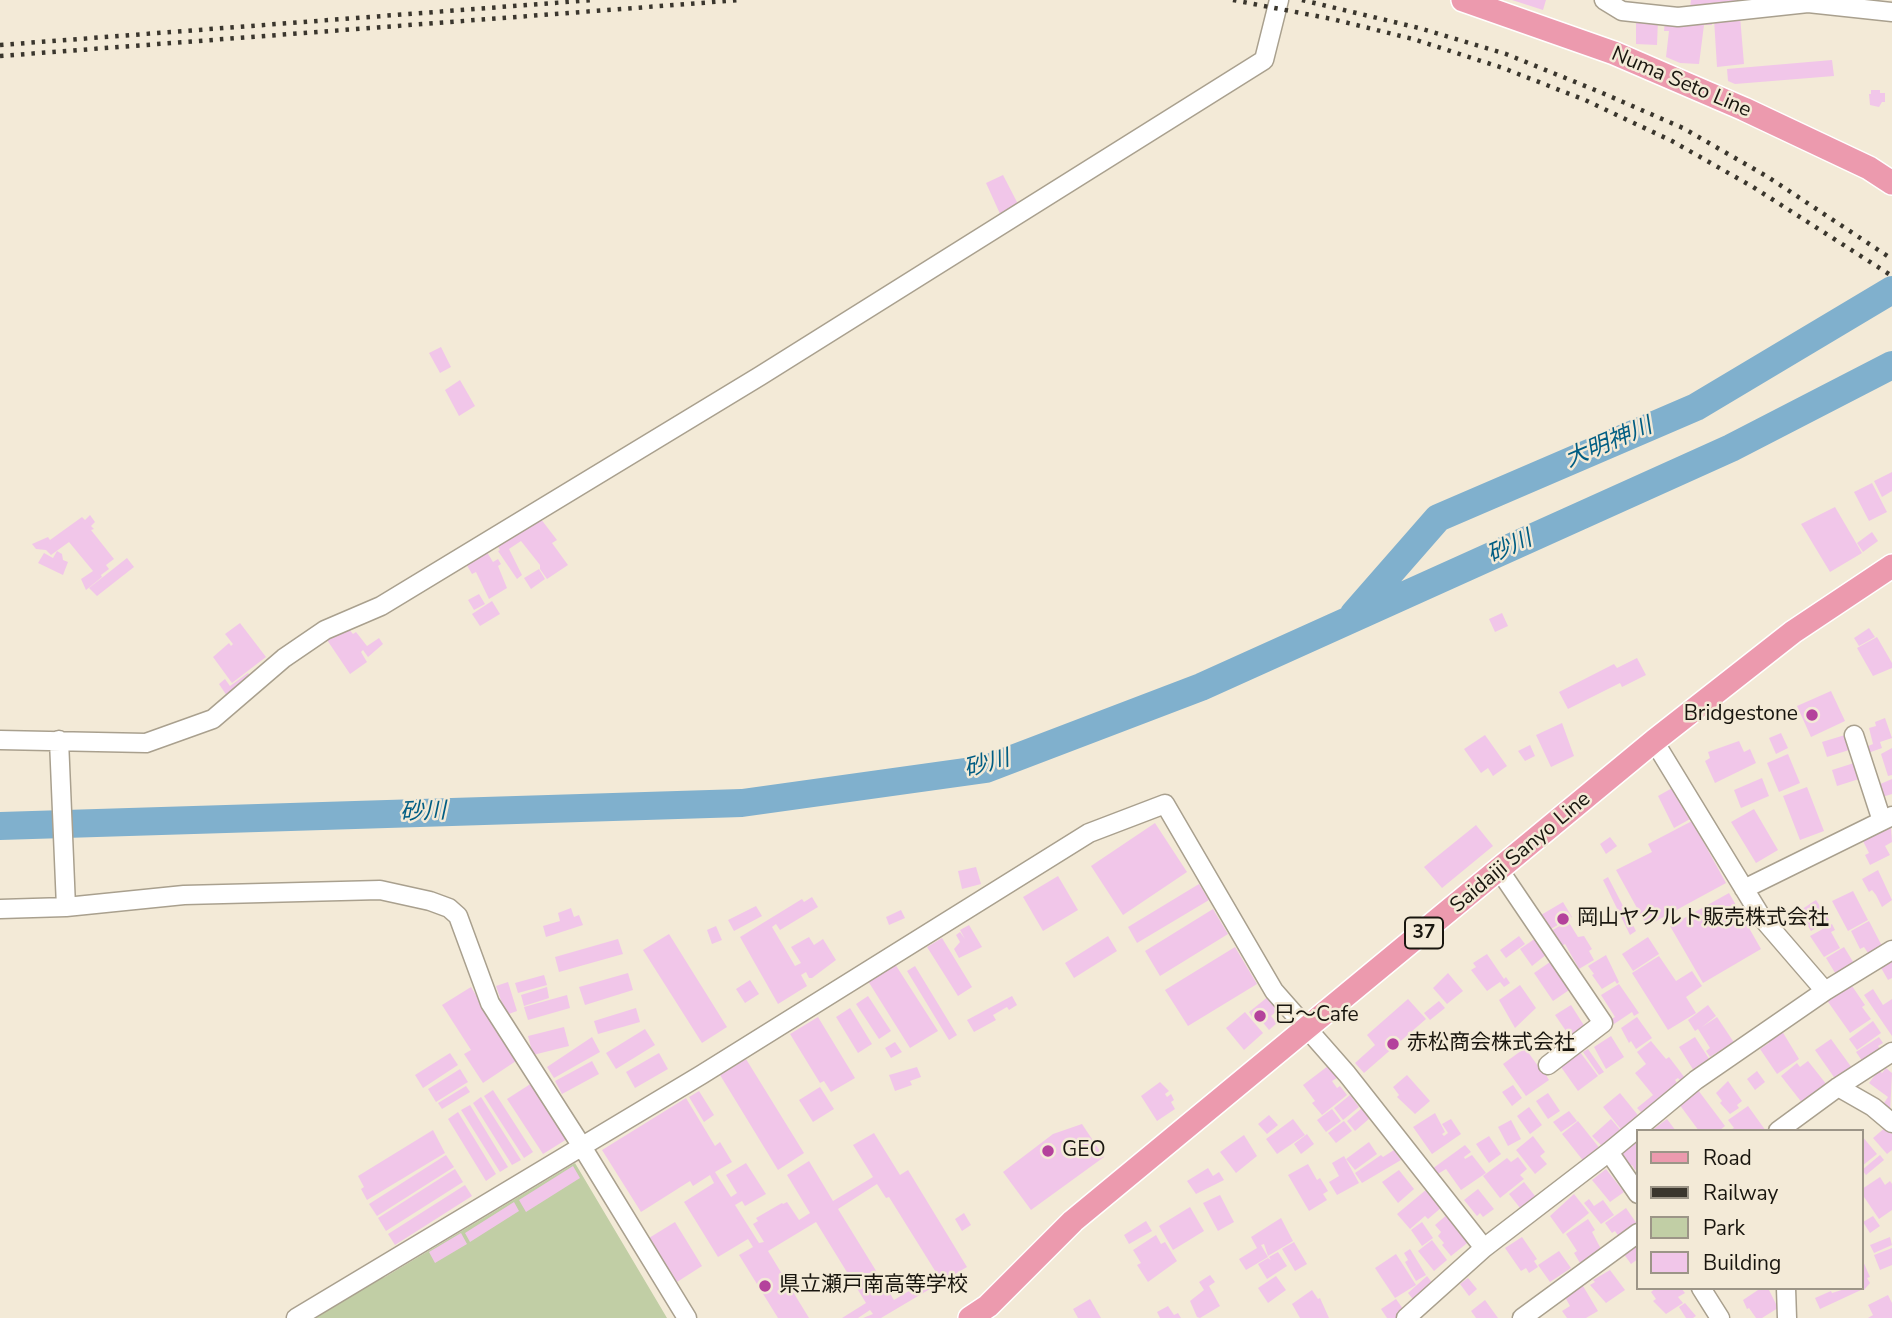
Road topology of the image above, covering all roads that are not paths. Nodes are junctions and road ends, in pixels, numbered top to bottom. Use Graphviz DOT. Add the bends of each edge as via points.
graph roads {
  1 [pos="1279,0"];
  2 [pos="1463,0"];
  3 [pos="1604,0"];
  4 [pos="1892,12"];
  5 [pos="1892,183"];
  6 [pos="1892,566"];
  7 [pos="1854,735"];
  8 [pos="0,740"];
  9 [pos="59,740"];
  10 [pos="1654,741"];
  11 [pos="1887,818"];
  12 [pos="1500,871"];
  13 [pos="1744,889"];
  14 [pos="66,907"];
  15 [pos="0,909"];
  16 [pos="0,922"];
  17 [pos="1892,950"];
  18 [pos="1825,991"];
  19 [pos="1307,1030"];
  20 [pos="1892,1052"];
  21 [pos="1548,1065"];
  22 [pos="1838,1087"];
  23 [pos="1892,1123"];
  24 [pos="1637,1129"];
  25 [pos="1781,1129"];
  26 [pos="1636,1130"];
  27 [pos="581,1145"];
  28 [pos="1609,1152"];
  29 [pos="1636,1192"];
  30 [pos="1636,1234"];
  31 [pos="1484,1248"];
  32 [pos="1702,1290"];
  33 [pos="1786,1290"];
  34 [pos="296,1318"];
  35 [pos="687,1318"];
  36 [pos="970,1318"];
  37 [pos="1406,1318"];
  38 [pos="1522,1318"];
  39 [pos="1720,1318"];
  40 [pos="1787,1318"];
  1 -- 9 [label="street" via="1264,60 381,606 325,630 284,658 213,719 146,743"];
  2 -- 5 [label="main road, Numa Seto Line" via="1601,48 1870,168"];
  3 -- 4 [label="street" via="1622,11 1678,17 1808,3"];
  6 -- 10 [label="main road, Saidaiji Sanyo Line / 37" via="1793,632"];
  7 -- 11 [label="street"];
  8 -- 9 [label="street"];
  9 -- 14 [label="street"];
  10 -- 12 [label="main road, Saidaiji Sanyo Line / 37"];
  10 -- 13 [label="street"];
  11 -- 13 [label="street"];
  12 -- 19 [label="main road, Saidaiji Sanyo Line / 37"];
  12 -- 21 [label="street" via="1603,1023"];
  13 -- 18 [label="street" via="1762,918"];
  14 -- 15 [label="street"];
  14 -- 16 [label="street"];
  14 -- 27 [label="street" via="184,895 380,890 449,908 458,916 490,1003"];
  17 -- 18 [label="street"];
  18 -- 24 [label="street" via="1696,1080"];
  19 -- 27 [label="street" via="1274,991 1165,804 1088,832"];
  19 -- 31 [label="street"];
  19 -- 36 [label="main road, Saidaiji Sanyo Line / 37" via="1073,1221 988,1306"];
  20 -- 22 [label="street"];
  22 -- 23 [label="street"];
  22 -- 25 [label="street"];
  26 -- 28 [label="street"];
  27 -- 34 [label="street"];
  27 -- 35 [label="street"];
  28 -- 29 [label="street"];
  28 -- 31 [label="street"];
  30 -- 38 [label="street"];
  31 -- 37 [label="street"];
  32 -- 39 [label="street"];
  33 -- 40 [label="street"];
}
